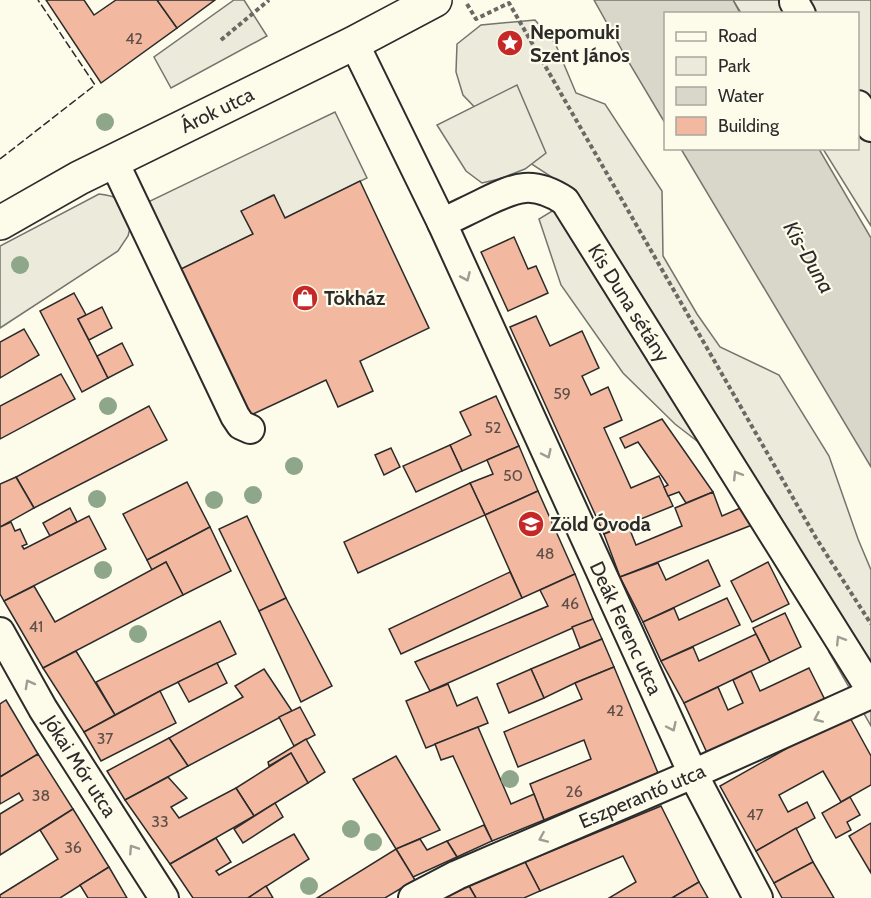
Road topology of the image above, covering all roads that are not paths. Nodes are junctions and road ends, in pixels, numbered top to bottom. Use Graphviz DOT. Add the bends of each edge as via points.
graph roads {
  1 [pos="435,0"];
  2 [pos="354,43"];
  3 [pos="859,107"];
  4 [pos="871,127"];
  5 [pos="114,162"];
  6 [pos="0,223"];
  7 [pos="442,224"];
  8 [pos="250,429"];
  9 [pos="0,632"];
  10 [pos="871,690"];
  11 [pos="871,694"];
  12 [pos="693,774"];
  13 [pos="164,898"];
  14 [pos="413,898"];
  15 [pos="758,898"];
  1 -- 2 [label="main road, Árok utca"];
  2 -- 5 [label="main road, Árok utca"];
  2 -- 7 [label="street"];
  3 -- 4 [label="street"];
  5 -- 6 [label="main road, Árok utca"];
  5 -- 8 [label="street" via="235,417"];
  10 -- 7 [label="street, Kis Duna sétány, one-way" via="565,201 542,189 510,190"];
  7 -- 12 [label="street, Deák Ferenc utca, one-way"];
  13 -- 9 [label="street, Jókai Mór utca, one-way" via="43,709"];
  11 -- 12 [label="street, Eszperantó utca, one-way"];
  12 -- 14 [label="street, Eszperantó utca, one-way" via="457,875"];
  12 -- 15 [label="street, Deák Ferenc utca"];
}
